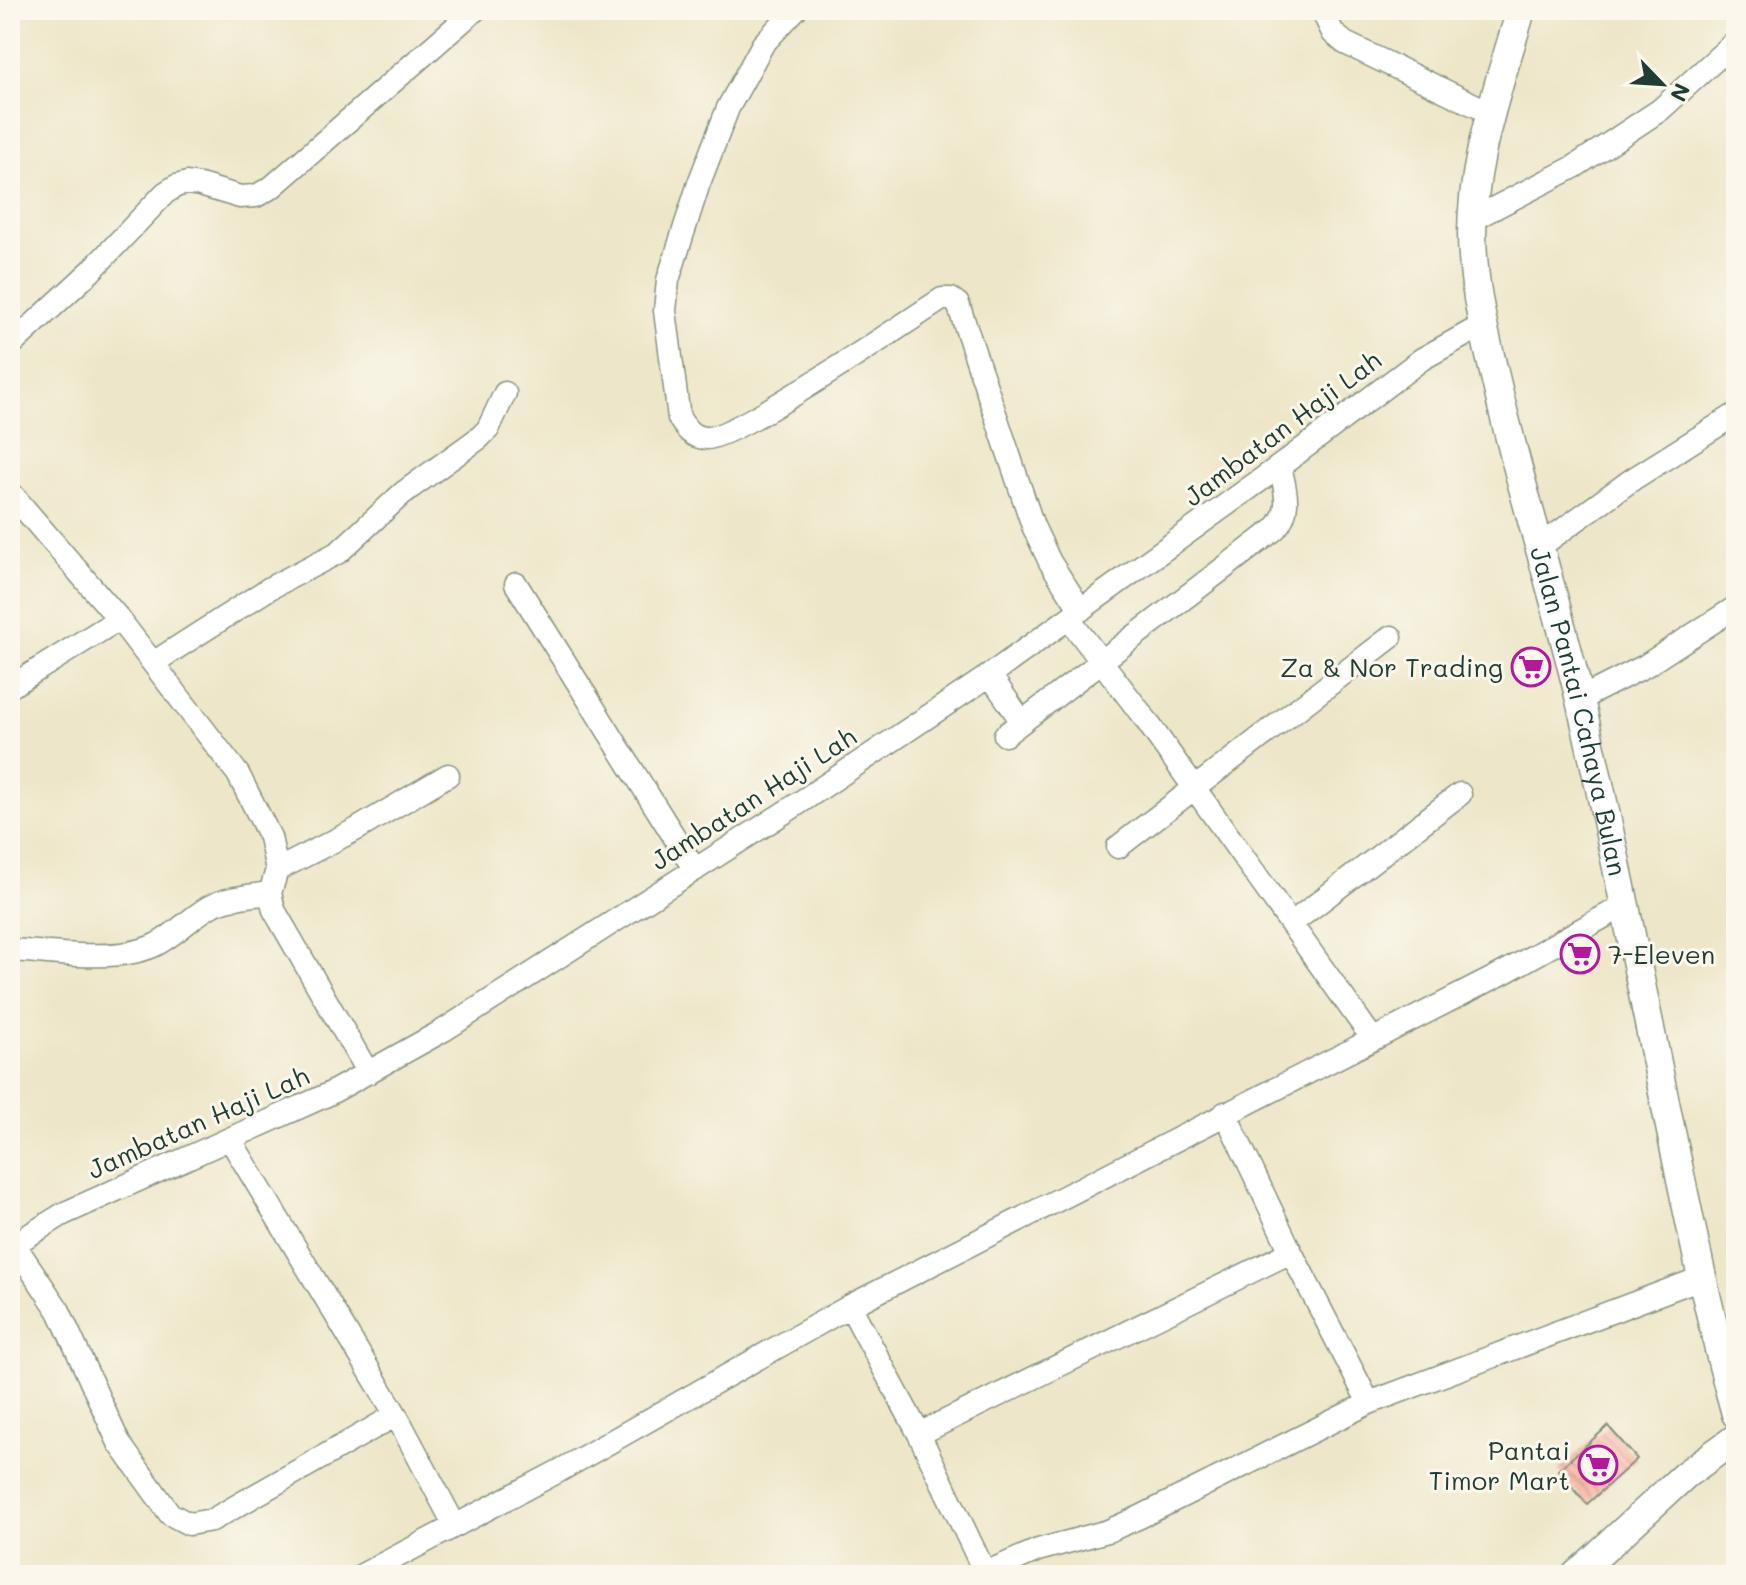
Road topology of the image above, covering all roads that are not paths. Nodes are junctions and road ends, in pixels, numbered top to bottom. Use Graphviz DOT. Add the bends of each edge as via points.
graph roads {
  1 [pos="475,10"];
  2 [pos="795,10"];
  3 [pos="1322,10"];
  4 [pos="1521,10"];
  5 [pos="1736,41"];
  6 [pos="1491,113"];
  7 [pos="1473,219"];
  8 [pos="1483,325"];
  9 [pos="10,346"];
  10 [pos="505,393"];
  11 [pos="1736,414"];
  12 [pos="1280,466"];
  13 [pos="12,498"];
  14 [pos="1539,547"];
  15 [pos="516,584"];
  16 [pos="1736,607"];
  17 [pos="1075,615"];
  18 [pos="119,619"];
  19 [pos="1391,637"];
  20 [pos="153,663"];
  21 [pos="1102,663"];
  22 [pos="990,675"];
  23 [pos="10,687"];
  24 [pos="1580,699"];
  25 [pos="448,775"];
  26 [pos="1194,787"];
  27 [pos="1460,794"];
  28 [pos="1118,847"];
  29 [pos="277,870"];
  30 [pos="695,870"];
  31 [pos="270,893"];
  32 [pos="1625,905"];
  33 [pos="1292,923"];
  34 [pos="10,950"];
  35 [pos="1372,1038"];
  36 [pos="368,1073"];
  37 [pos="1225,1113"];
  38 [pos="230,1139"];
  39 [pos="12,1246"];
  40 [pos="1291,1252"];
  41 [pos="1701,1278"];
  42 [pos="850,1306"];
  43 [pos="1369,1403"];
  44 [pos="1736,1414"];
  45 [pos="396,1415"];
  46 [pos="919,1434"];
  47 [pos="1736,1438"];
  48 [pos="454,1524"];
  49 [pos="986,1574"];
  50 [pos="362,1575"];
  51 [pos="1576,1575"];
  1 -- 9 [label="street" via="272,187 240,197 187,183 165,193"];
  2 -- 17 [label="street" via="763,44 728,108 668,280 665,311 679,418 694,436 728,432 942,299 951,299 958,304 1033,526"];
  3 -- 6 [label="street" via="1333,33 1345,43"];
  4 -- 6 [label="street, Jalan Pantai Cahaya Bulan"];
  5 -- 7 [label="street" via="1660,110 1574,167"];
  6 -- 7 [label="street, Jalan Pantai Cahaya Bulan"];
  7 -- 8 [label="street, Jalan Pantai Cahaya Bulan"];
  8 -- 12 [label="street, Jambatan Haji Lah" via="1422,359"];
  8 -- 14 [label="street, Jalan Pantai Cahaya Bulan"];
  10 -- 20 [label="street" via="479,438 403,493 339,552 270,588"];
  11 -- 14 [label="street"];
  12 -- 17 [label="street, Jambatan Haji Lah"];
  12 -- 21 [label="street" via="1288,507 1284,520"];
  13 -- 18 [label="street"];
  14 -- 24 [label="street, Jalan Pantai Cahaya Bulan"];
  15 -- 30 [label="street"];
  16 -- 24 [label="street" via="1645,666"];
  17 -- 21 [label="street"];
  17 -- 22 [label="street, Jambatan Haji Lah"];
  18 -- 20 [label="street"];
  18 -- 23 [label="street"];
  19 -- 26 [label="street"];
  20 -- 29 [label="street" via="238,774 270,837"];
  21 -- 22 [label="street" via="1014,729"];
  21 -- 26 [label="street"];
  22 -- 30 [label="street, Jambatan Haji Lah"];
  24 -- 32 [label="street, Jalan Pantai Cahaya Bulan"];
  25 -- 29 [label="street"];
  26 -- 28 [label="street"];
  26 -- 33 [label="street"];
  27 -- 33 [label="street"];
  29 -- 31 [label="street"];
  30 -- 36 [label="street, Jambatan Haji Lah"];
  31 -- 34 [label="street" via="211,906 137,952"];
  31 -- 36 [label="street" via="274,910"];
  32 -- 35 [label="street"];
  32 -- 41 [label="street, Jalan Pantai Cahaya Bulan"];
  33 -- 35 [label="street"];
  35 -- 37 [label="street"];
  36 -- 38 [label="street, Jambatan Haji Lah"];
  37 -- 40 [label="street"];
  37 -- 42 [label="street"];
  38 -- 39 [label="street, Jambatan Haji Lah" via="63,1214"];
  38 -- 45 [label="street"];
  39 -- 45 [label="street" via="59,1311 119,1443 170,1514 189,1524 212,1520"];
  40 -- 43 [label="street"];
  40 -- 46 [label="street"];
  41 -- 43 [label="street"];
  41 -- 44 [label="street, Jalan Pantai Cahaya Bulan"];
  42 -- 46 [label="street"];
  42 -- 48 [label="street" via="559,1471"];
  43 -- 49 [label="street" via="1140,1517 1038,1550"];
  45 -- 48 [label="street"];
  46 -- 49 [label="street"];
  47 -- 51 [label="street" via="1685,1475"];
  48 -- 50 [label="street"];
}
